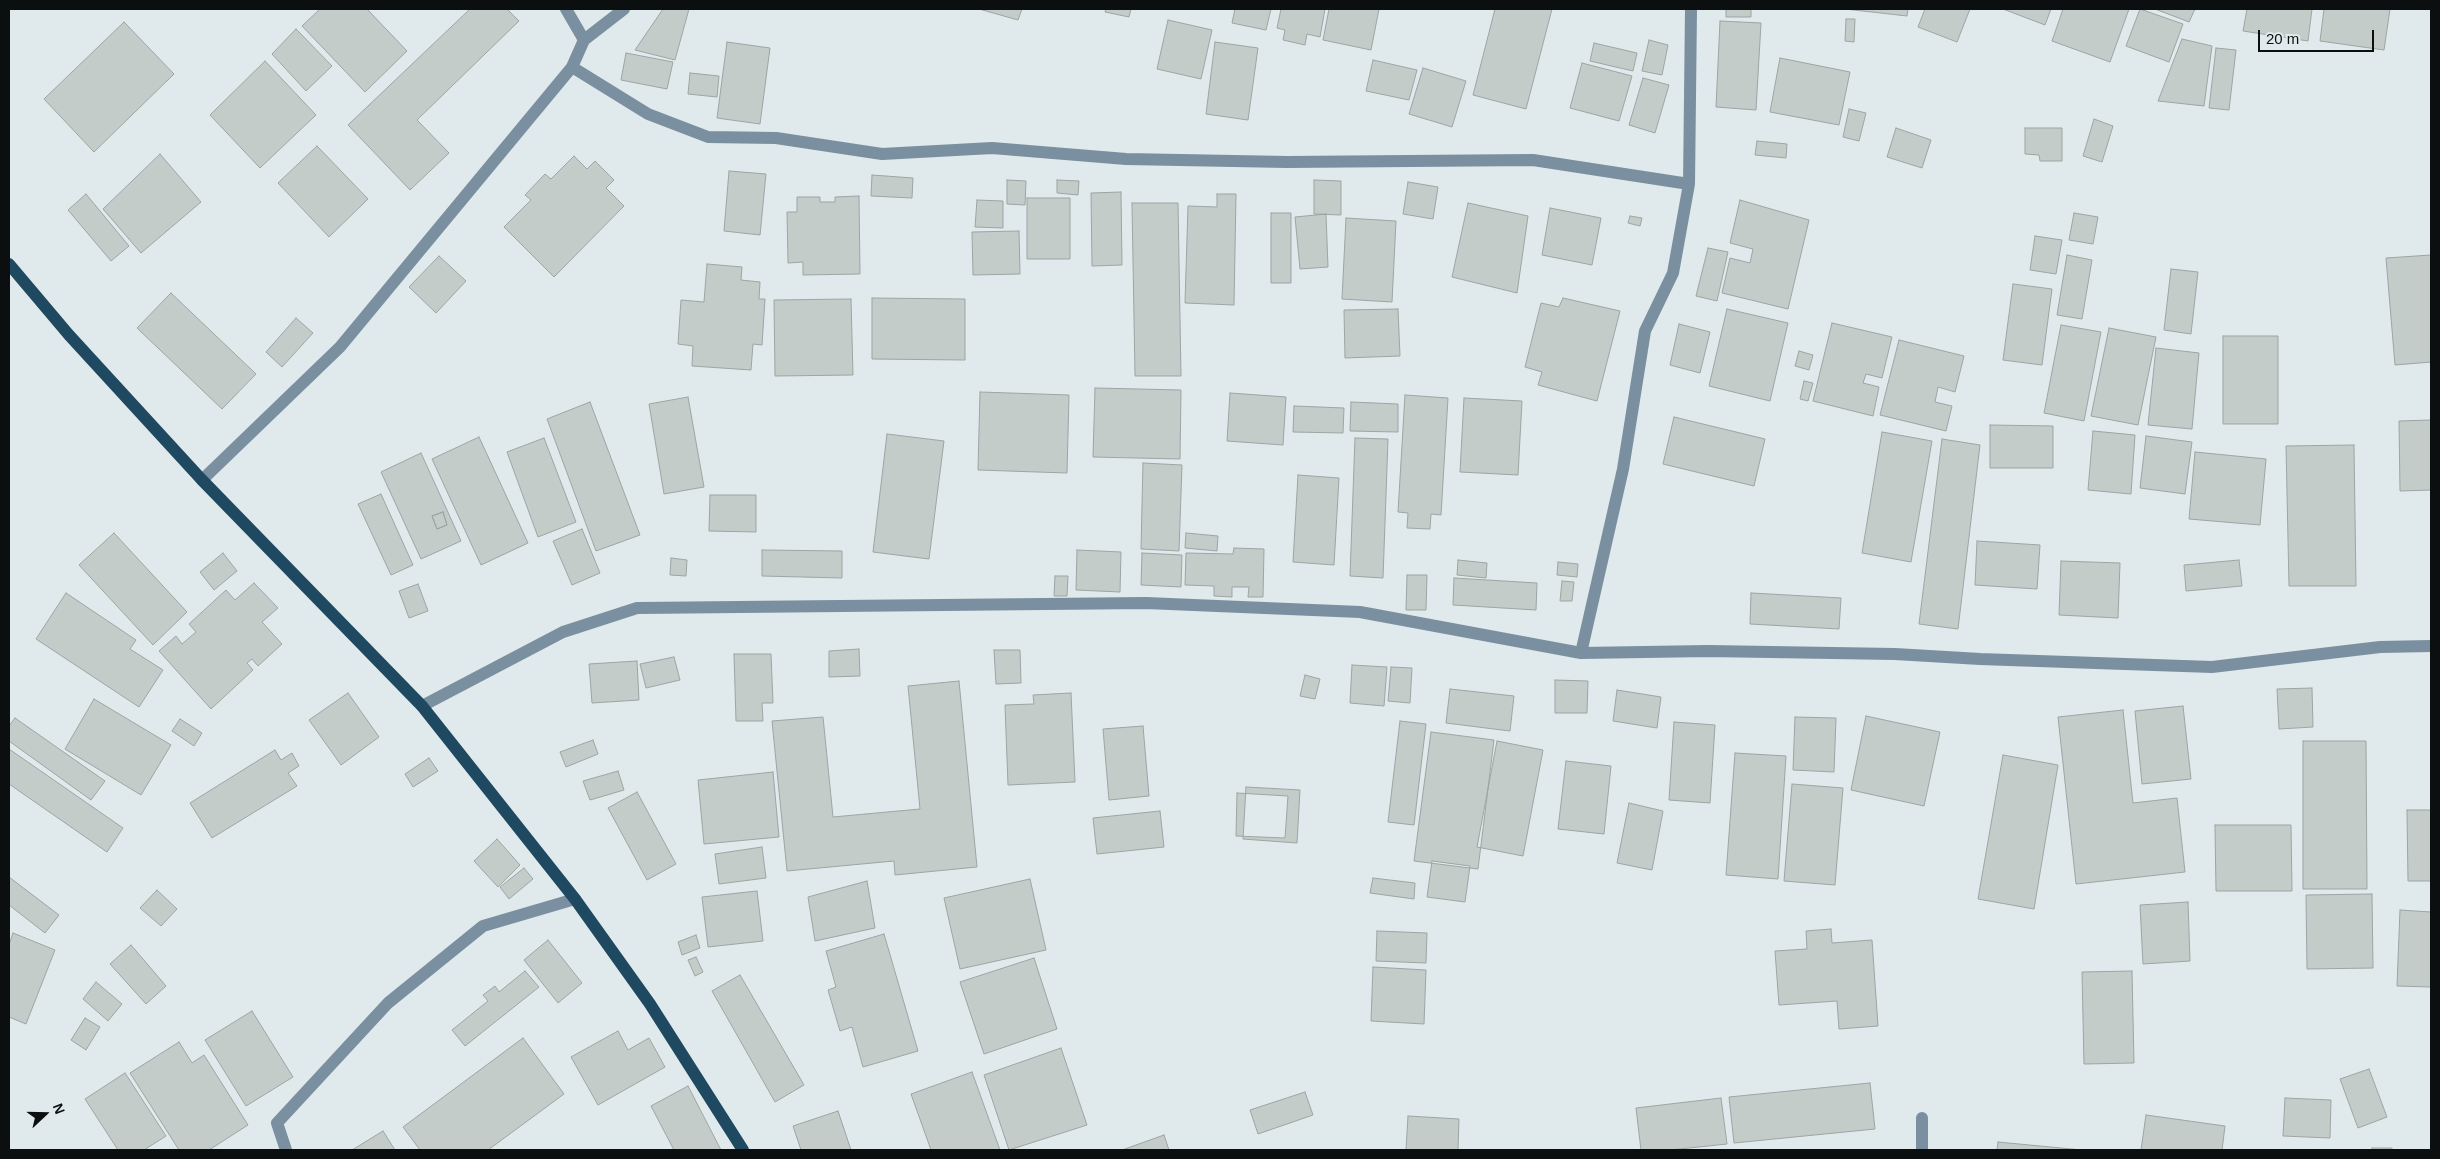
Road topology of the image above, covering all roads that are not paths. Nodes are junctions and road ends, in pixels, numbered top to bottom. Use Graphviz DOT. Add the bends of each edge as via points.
graph roads {
  1 [pos="566,9"];
  2 [pos="624,9"];
  3 [pos="1691,9"];
  4 [pos="584,40"];
  5 [pos="572,67"];
  6 [pos="1689,184"];
  7 [pos="9,264"];
  8 [pos="202,480"];
  9 [pos="2431,646"];
  10 [pos="1581,653"];
  11 [pos="422,706"];
  12 [pos="575,899"];
  13 [pos="1922,1118"];
  14 [pos="286,1150"];
  15 [pos="743,1150"];
  16 [pos="1922,1150"];
  1 -- 4 [label="street"];
  2 -- 4 [label="street"];
  3 -- 6 [label="street"];
  4 -- 5 [label="street"];
  5 -- 6 [label="street" via="648,114 708,137 776,138 882,154 992,148 1136,160 1533,160"];
  5 -- 8 [label="street" via="340,348"];
  6 -- 10 [label="street" via="1673,273 1645,331 1623,469"];
  7 -- 8 [label="main road" via="69,335"];
  8 -- 11 [label="main road"];
  9 -- 10 [label="street" via="2380,647 2212,667 1895,654"];
  10 -- 11 [label="street" via="1350,611 1146,603 637,608 563,632"];
  11 -- 12 [label="main road"];
  12 -- 14 [label="street" via="483,926 388,1003 277,1123"];
  12 -- 15 [label="main road" via="650,1004"];
  13 -- 16 [label="street"];
}
